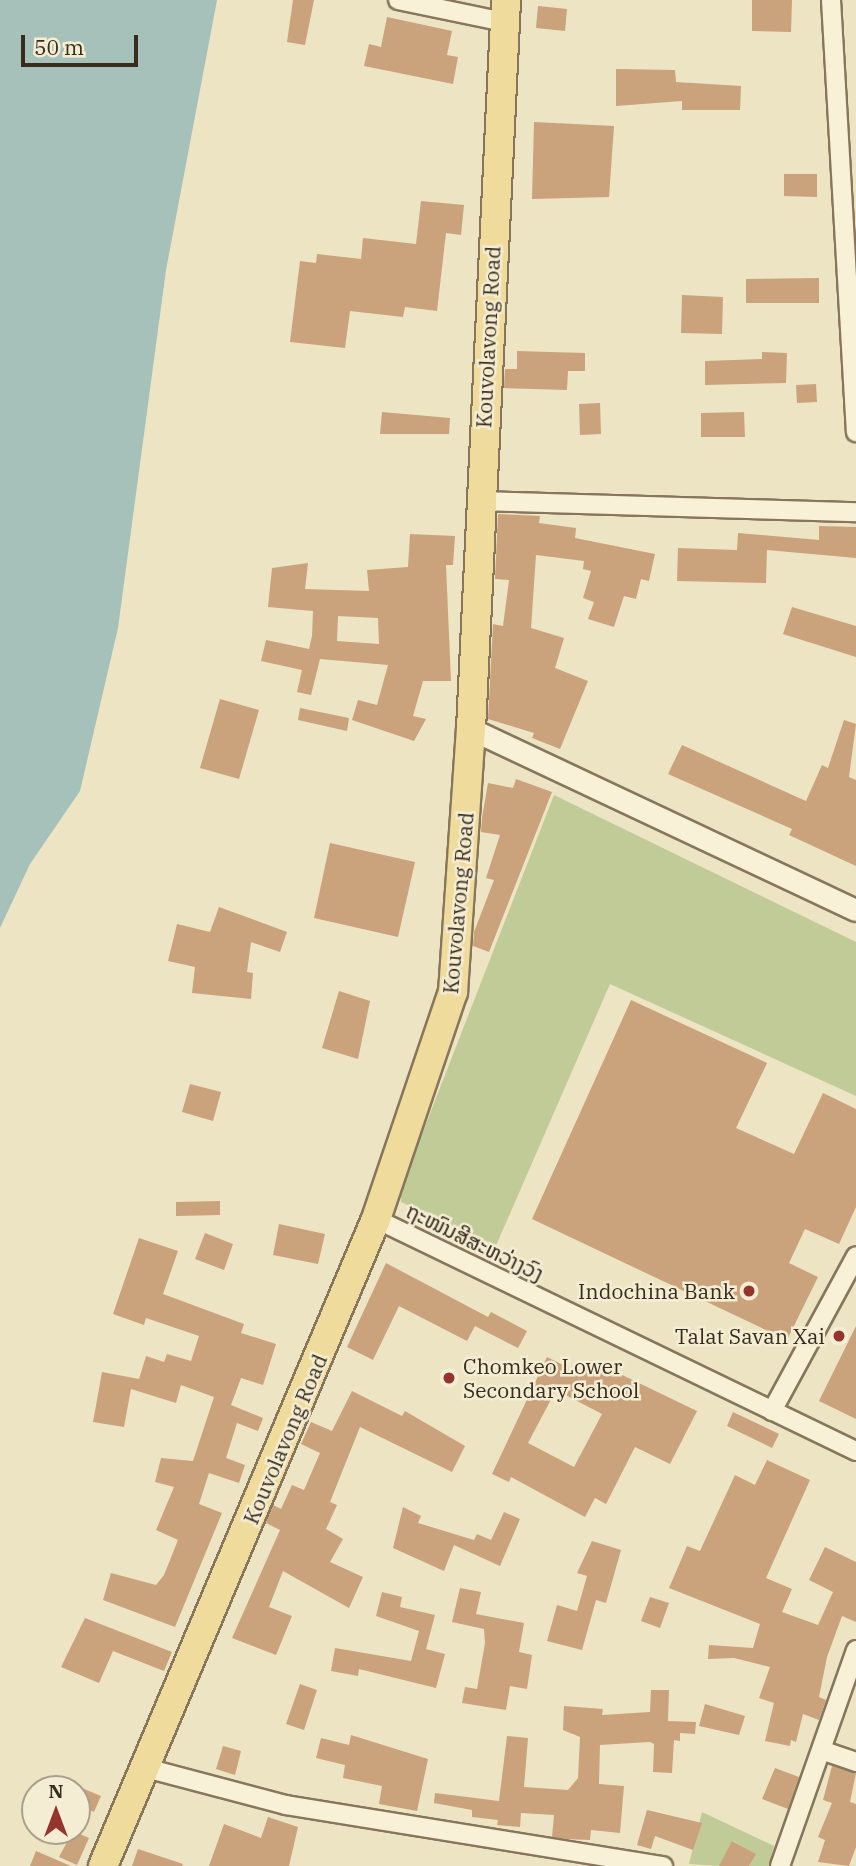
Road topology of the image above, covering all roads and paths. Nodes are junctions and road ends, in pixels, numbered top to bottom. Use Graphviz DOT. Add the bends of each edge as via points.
graph roads {
  1 [pos="398,0"];
  2 [pos="831,0"];
  3 [pos="505,11"];
  4 [pos="849,139"];
  5 [pos="856,432"];
  6 [pos="480,501"];
  7 [pos="856,512"];
  8 [pos="471,729"];
  9 [pos="856,910"];
  10 [pos="376,1219"];
  11 [pos="856,1256"];
  12 [pos="772,1411"];
  13 [pos="856,1451"];
  14 [pos="856,1650"];
  15 [pos="824,1751"];
  16 [pos="856,1762"];
  17 [pos="146,1768"];
  18 [pos="103,1866"];
  19 [pos="663,1866"];
  20 [pos="780,1866"];
  1 -- 3 [label="street"];
  2 -- 4 [label="street"];
  3 -- 6 [label="main road, Kouvolavong Road"];
  4 -- 5 [label="street"];
  6 -- 7 [label="street"];
  6 -- 8 [label="main road, Kouvolavong Road"];
  8 -- 9 [label="street"];
  8 -- 10 [label="main road, Kouvolavong Road" via="453,992"];
  10 -- 12 [label="street, ຖະໜົນສີສະຫວ່າງວົງ"];
  10 -- 17 [label="main road, Kouvolavong Road"];
  11 -- 12 [label="street"];
  12 -- 13 [label="street, ຖະໜົນສີສະຫວ່າງວົງ"];
  14 -- 15 [label="street"];
  15 -- 16 [label="street"];
  15 -- 20 [label="street"];
  17 -- 18 [label="main road, Kouvolavong Road"];
  17 -- 19 [label="street" via="286,1805"];
}
